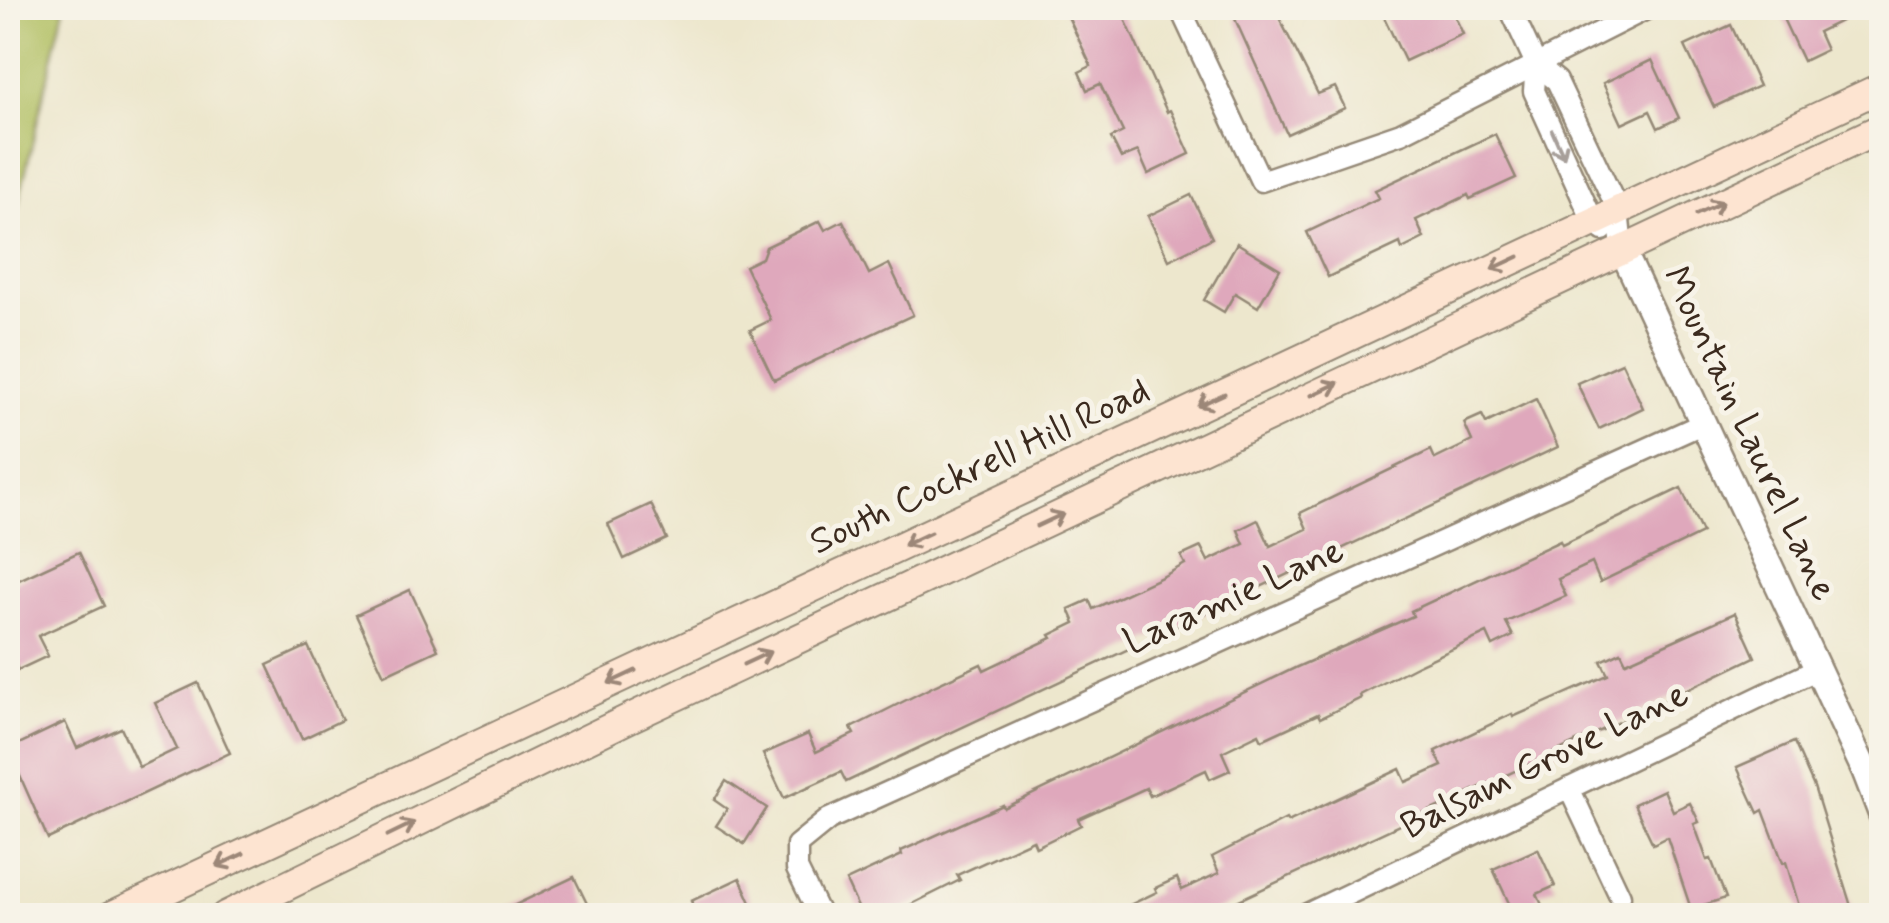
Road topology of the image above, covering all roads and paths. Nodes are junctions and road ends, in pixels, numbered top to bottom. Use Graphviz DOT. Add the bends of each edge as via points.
graph roads {
  1 [pos="1180,8"];
  2 [pos="1510,8"];
  3 [pos="1648,8"];
  4 [pos="1536,64"];
  5 [pos="1882,86"];
  6 [pos="1882,128"];
  7 [pos="1606,216"];
  8 [pos="1622,249"];
  9 [pos="1702,424"];
  10 [pos="1818,669"];
  11 [pos="1569,788"];
  12 [pos="1882,815"];
  13 [pos="1620,896"];
  14 [pos="1316,913"];
  15 [pos="111,916"];
  16 [pos="225,916"];
  17 [pos="820,916"];
  1 -- 4 [label="street" via="1261,182 1401,133"];
  2 -- 4 [label="street, Mountain Laurel Lane"];
  3 -- 4 [label="street"];
  4 -- 7 [label="street, Mountain Laurel Lane" via="1534,91"];
  5 -- 7 [label="main road, South Cockrell Hill Road"];
  8 -- 6 [label="main road, South Cockrell Hill Road, one-way"];
  7 -- 8 [label="street, Mountain Laurel Lane"];
  7 -- 15 [label="main road, South Cockrell Hill Road, one-way"];
  8 -- 9 [label="street, Mountain Laurel Lane"];
  16 -- 8 [label="main road, South Cockrell Hill Road, one-way"];
  9 -- 10 [label="street, Mountain Laurel Lane"];
  9 -- 17 [label="street, Laramie Lane" via="829,819 797,845 798,869"];
  10 -- 11 [label="street, Balsam Grove Lane"];
  10 -- 12 [label="street, Mountain Laurel Lane"];
  11 -- 13 [label="street"];
  11 -- 14 [label="street, Balsam Grove Lane"];
}
